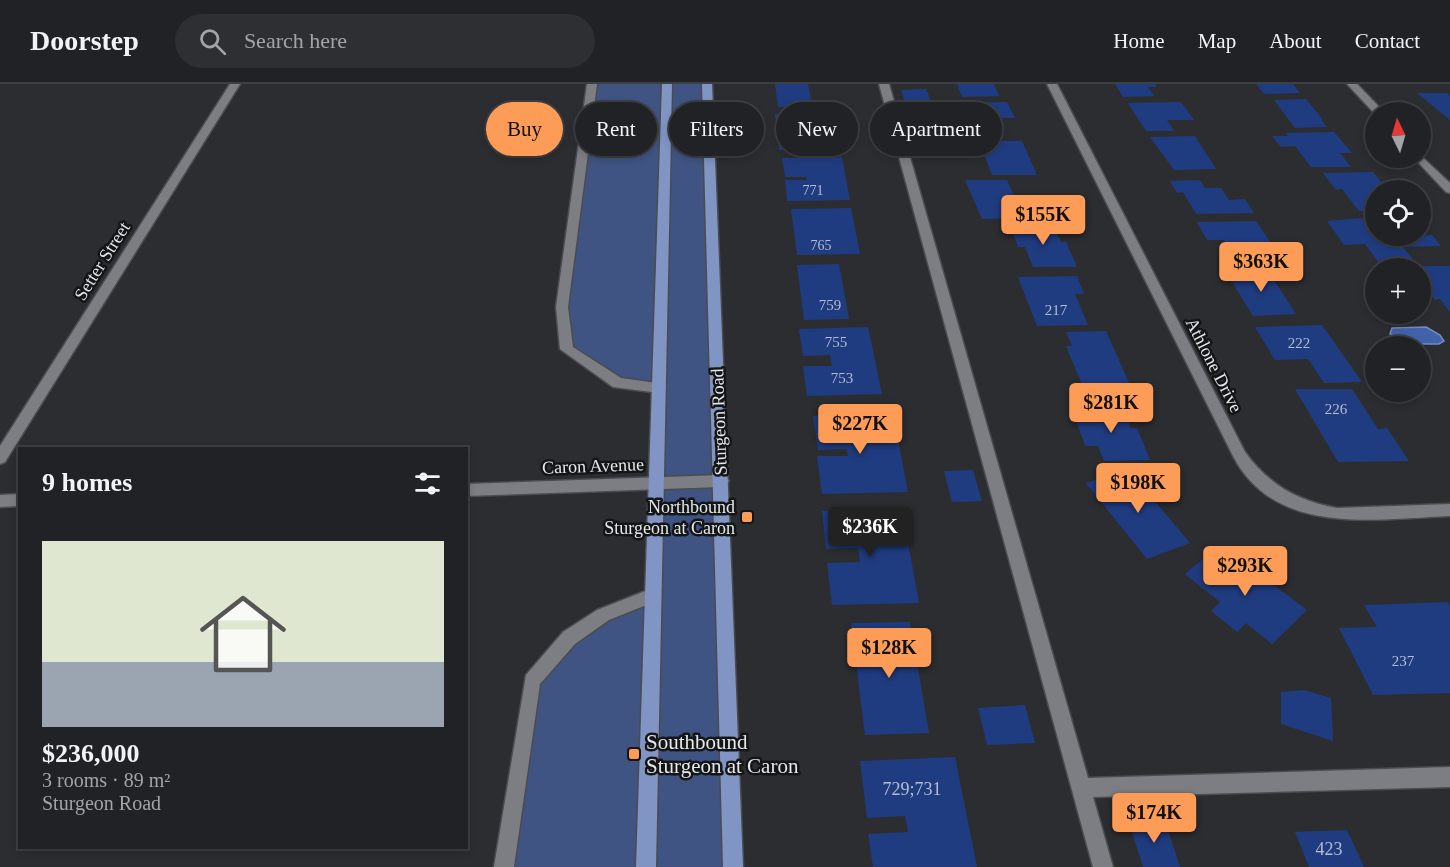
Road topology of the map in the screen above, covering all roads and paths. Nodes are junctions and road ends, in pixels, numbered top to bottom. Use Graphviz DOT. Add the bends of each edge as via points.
graph roads {
  1 [pos="235,84"];
  2 [pos="592,84"];
  3 [pos="667,84"];
  4 [pos="707,84"];
  5 [pos="884,84"];
  6 [pos="1052,84"];
  7 [pos="1352,84"];
  8 [pos="1369,102"];
  9 [pos="1429,168"];
  10 [pos="1450,190"];
  11 [pos="659,388"];
  12 [pos="0,458"];
  13 [pos="720,481"];
  14 [pos="656,483"];
  15 [pos="468,490"];
  16 [pos="18,500"];
  17 [pos="0,501"];
  18 [pos="1450,510"];
  19 [pos="653,594"];
  20 [pos="1450,777"];
  21 [pos="1081,788"];
  22 [pos="504,867"];
  23 [pos="646,867"];
  24 [pos="733,867"];
  25 [pos="1102,867"];
  1 -- 12 [label="street, Setter Street"];
  2 -- 11 [label="street" via="562,307 567,348 618,383"];
  3 -- 11 [label="main road"];
  4 -- 13 [label="main road, Sturgeon Road"];
  5 -- 21 [label="street"];
  6 -- 18 [label="street, Athlone Drive" via="1240,456 1261,483 1287,500 1337,514"];
  7 -- 8 [label="street"];
  9 -- 10 [label="street"];
  11 -- 14 [label="main road"];
  13 -- 14 [label="street, Caron Avenue"];
  13 -- 24 [label="main road, Sturgeon Road"];
  14 -- 15 [label="street, Caron Avenue"];
  14 -- 19 [label="main road"];
  16 -- 17 [label="street"];
  19 -- 22 [label="street" via="603,615 569,638 532,681"];
  19 -- 23 [label="main road"];
  20 -- 21 [label="street"];
  21 -- 25 [label="street"];
}
